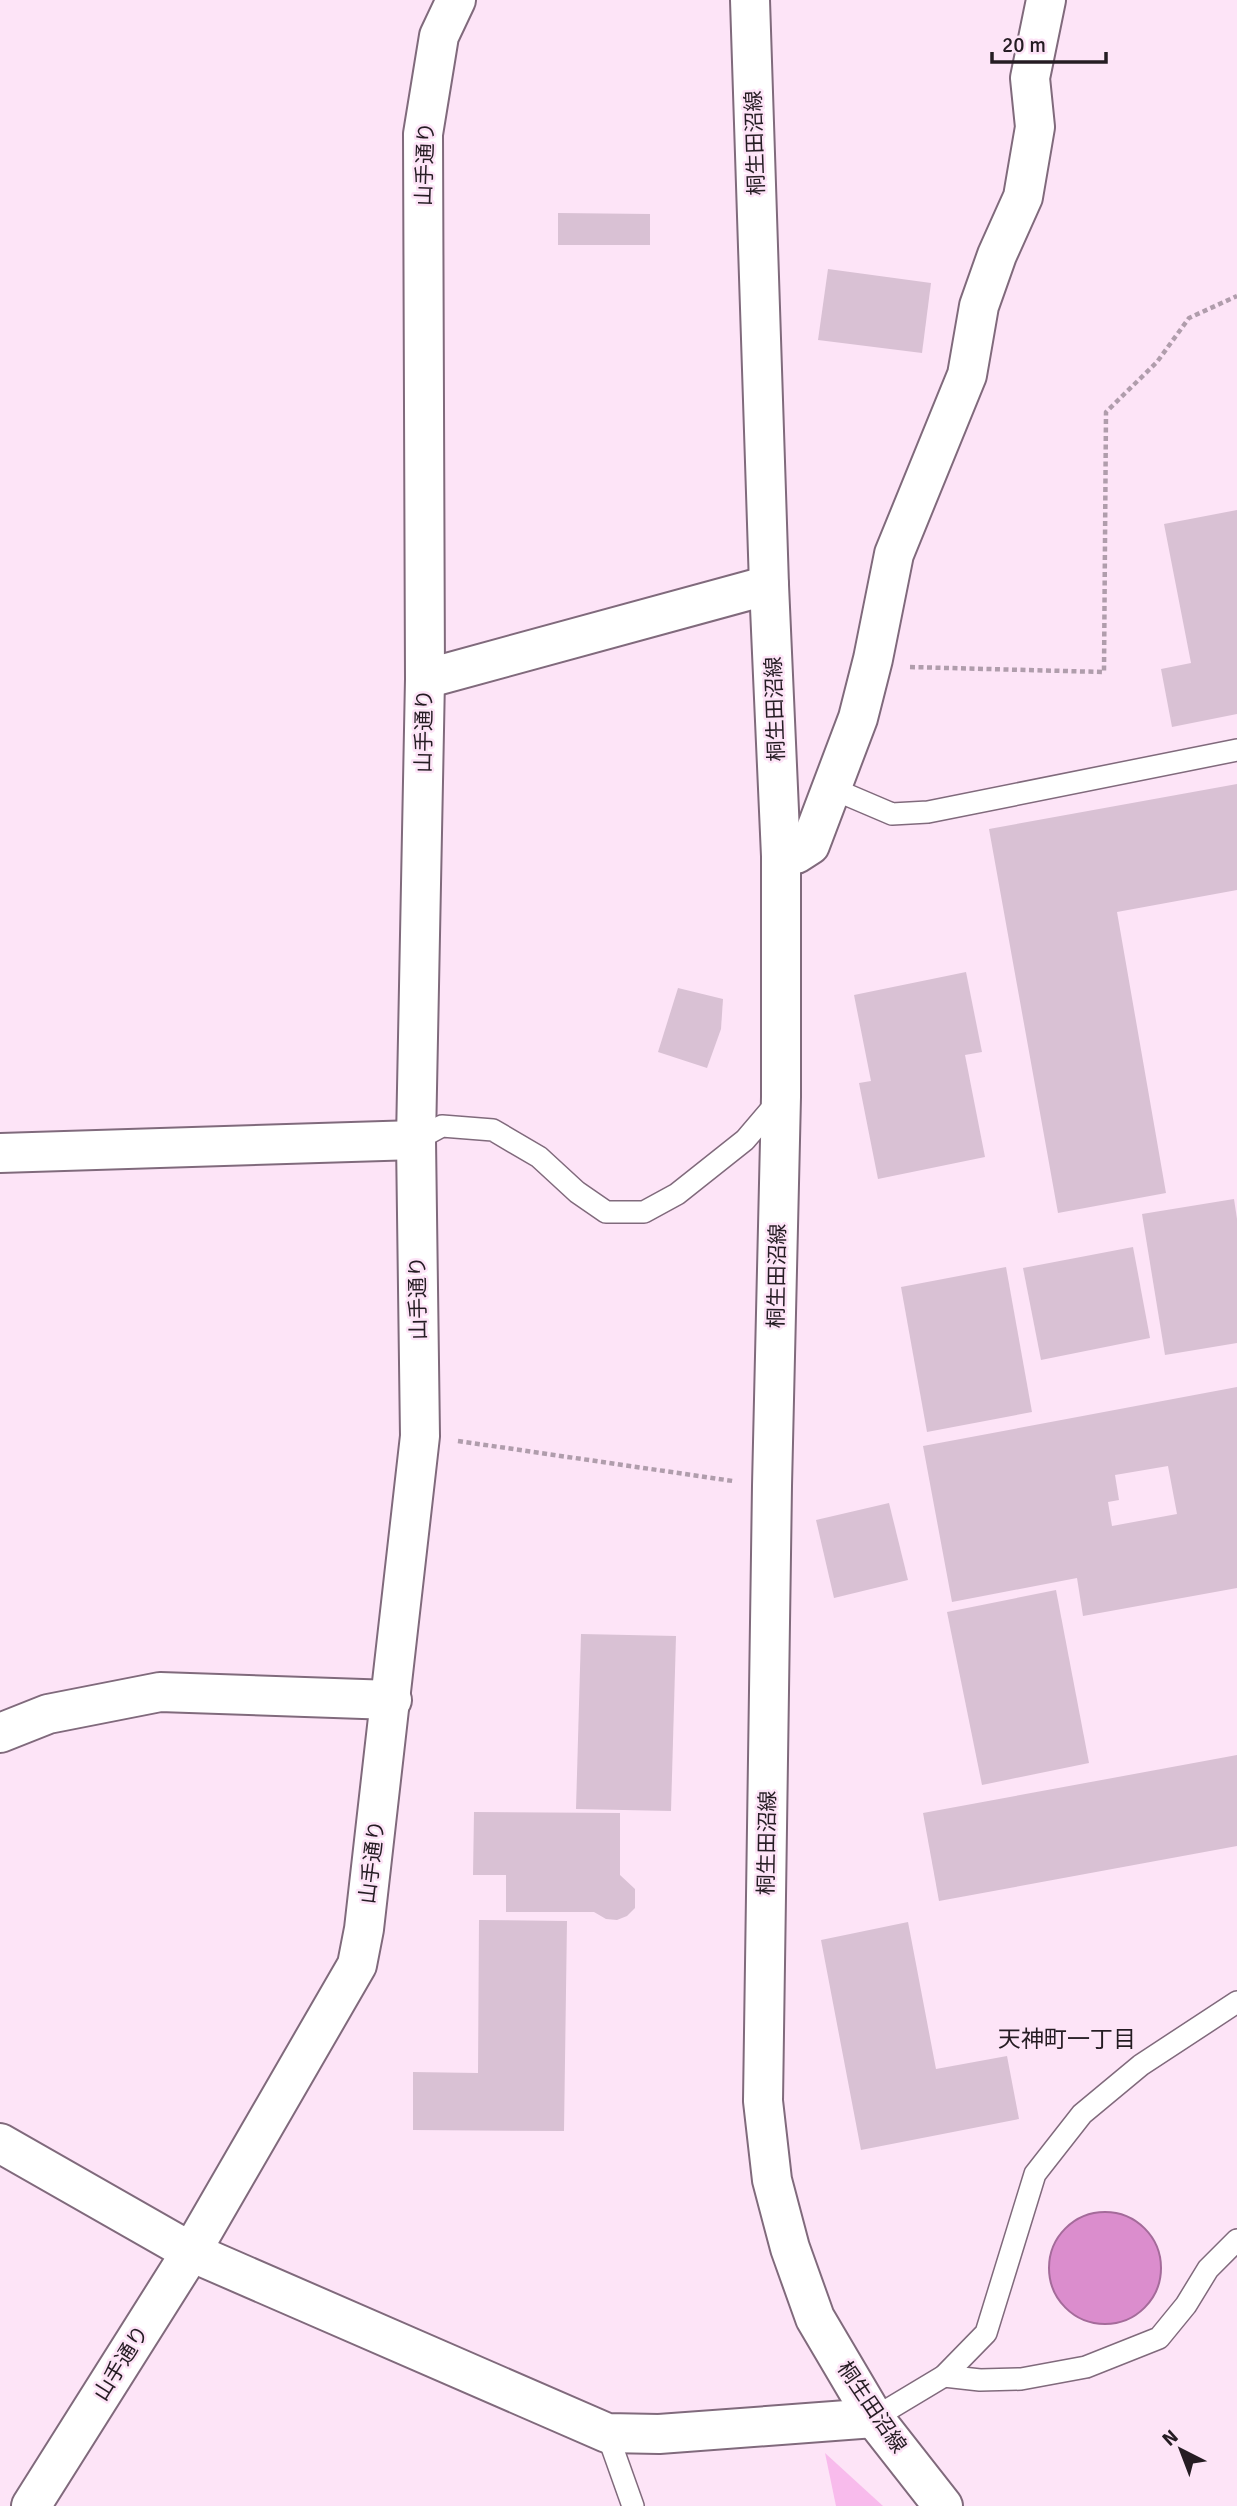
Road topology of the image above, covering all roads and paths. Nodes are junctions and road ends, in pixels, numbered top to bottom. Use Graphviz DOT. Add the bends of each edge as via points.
graph roads {
  1 [pos="456,0"];
  2 [pos="750,0"];
  3 [pos="1046,0"];
  4 [pos="1237,296"];
  5 [pos="769,585"];
  6 [pos="873,659"];
  7 [pos="425,679"];
  8 [pos="1237,750"];
  9 [pos="831,788"];
  10 [pos="781,856"];
  11 [pos="781,1097"];
  12 [pos="416,1140"];
  13 [pos="0,1153"];
  14 [pos="420,1436"];
  15 [pos="772,1486"];
  16 [pos="391,1700"];
  17 [pos="0,1733"];
  18 [pos="1237,2002"];
  19 [pos="0,2143"];
  20 [pos="1237,2240"];
  21 [pos="191,2252"];
  22 [pos="944,2376"];
  23 [pos="874,2418"];
  24 [pos="607,2433"];
  25 [pos="31,2506"];
  26 [pos="633,2506"];
  27 [pos="943,2506"];
  1 -- 7 [label="street, 山手通り" via="439,36 424,134"];
  2 -- 5 [label="street, 桐生田沼線"];
  3 -- 6 [label="street" via="1030,78 1035,127 1023,197 979,306 967,375 894,554"];
  4 -- 6 [label="path" via="1189,318 1157,362 1106,412 1104,672 908,667"];
  5 -- 7 [label="street"];
  5 -- 10 [label="street, 桐生田沼線"];
  6 -- 9 [label="street" via="858,718"];
  7 -- 12 [label="street, 山手通り"];
  8 -- 9 [label="lane" via="928,812 892,814"];
  9 -- 10 [label="street" via="810,845"];
  10 -- 11 [label="street, 桐生田沼線"];
  11 -- 12 [label="lane" via="745,1140 677,1194 644,1212 606,1212 539,1157 493,1130 442,1126"];
  11 -- 15 [label="street, 桐生田沼線"];
  12 -- 13 [label="street"];
  12 -- 14 [label="street, 山手通り"];
  14 -- 15 [label="path"];
  14 -- 16 [label="street, 山手通り"];
  15 -- 23 [label="street, 桐生田沼線" via="763,2101 772,2180 790,2248 815,2318"];
  16 -- 17 [label="street" via="160,1692 48,1714"];
  16 -- 21 [label="street, 山手通り" via="357,1965"];
  18 -- 22 [label="lane" via="1141,2065 1082,2114 1035,2174 986,2333"];
  19 -- 21 [label="street"];
  20 -- 22 [label="lane" via="1208,2269 1159,2338 1086,2367 1021,2379"];
  21 -- 24 [label="street"];
  21 -- 25 [label="street, 山手通り"];
  22 -- 23 [label="lane"];
  23 -- 24 [label="street" via="659,2434"];
  23 -- 27 [label="street, 桐生田沼線"];
  24 -- 26 [label="lane"];
}
